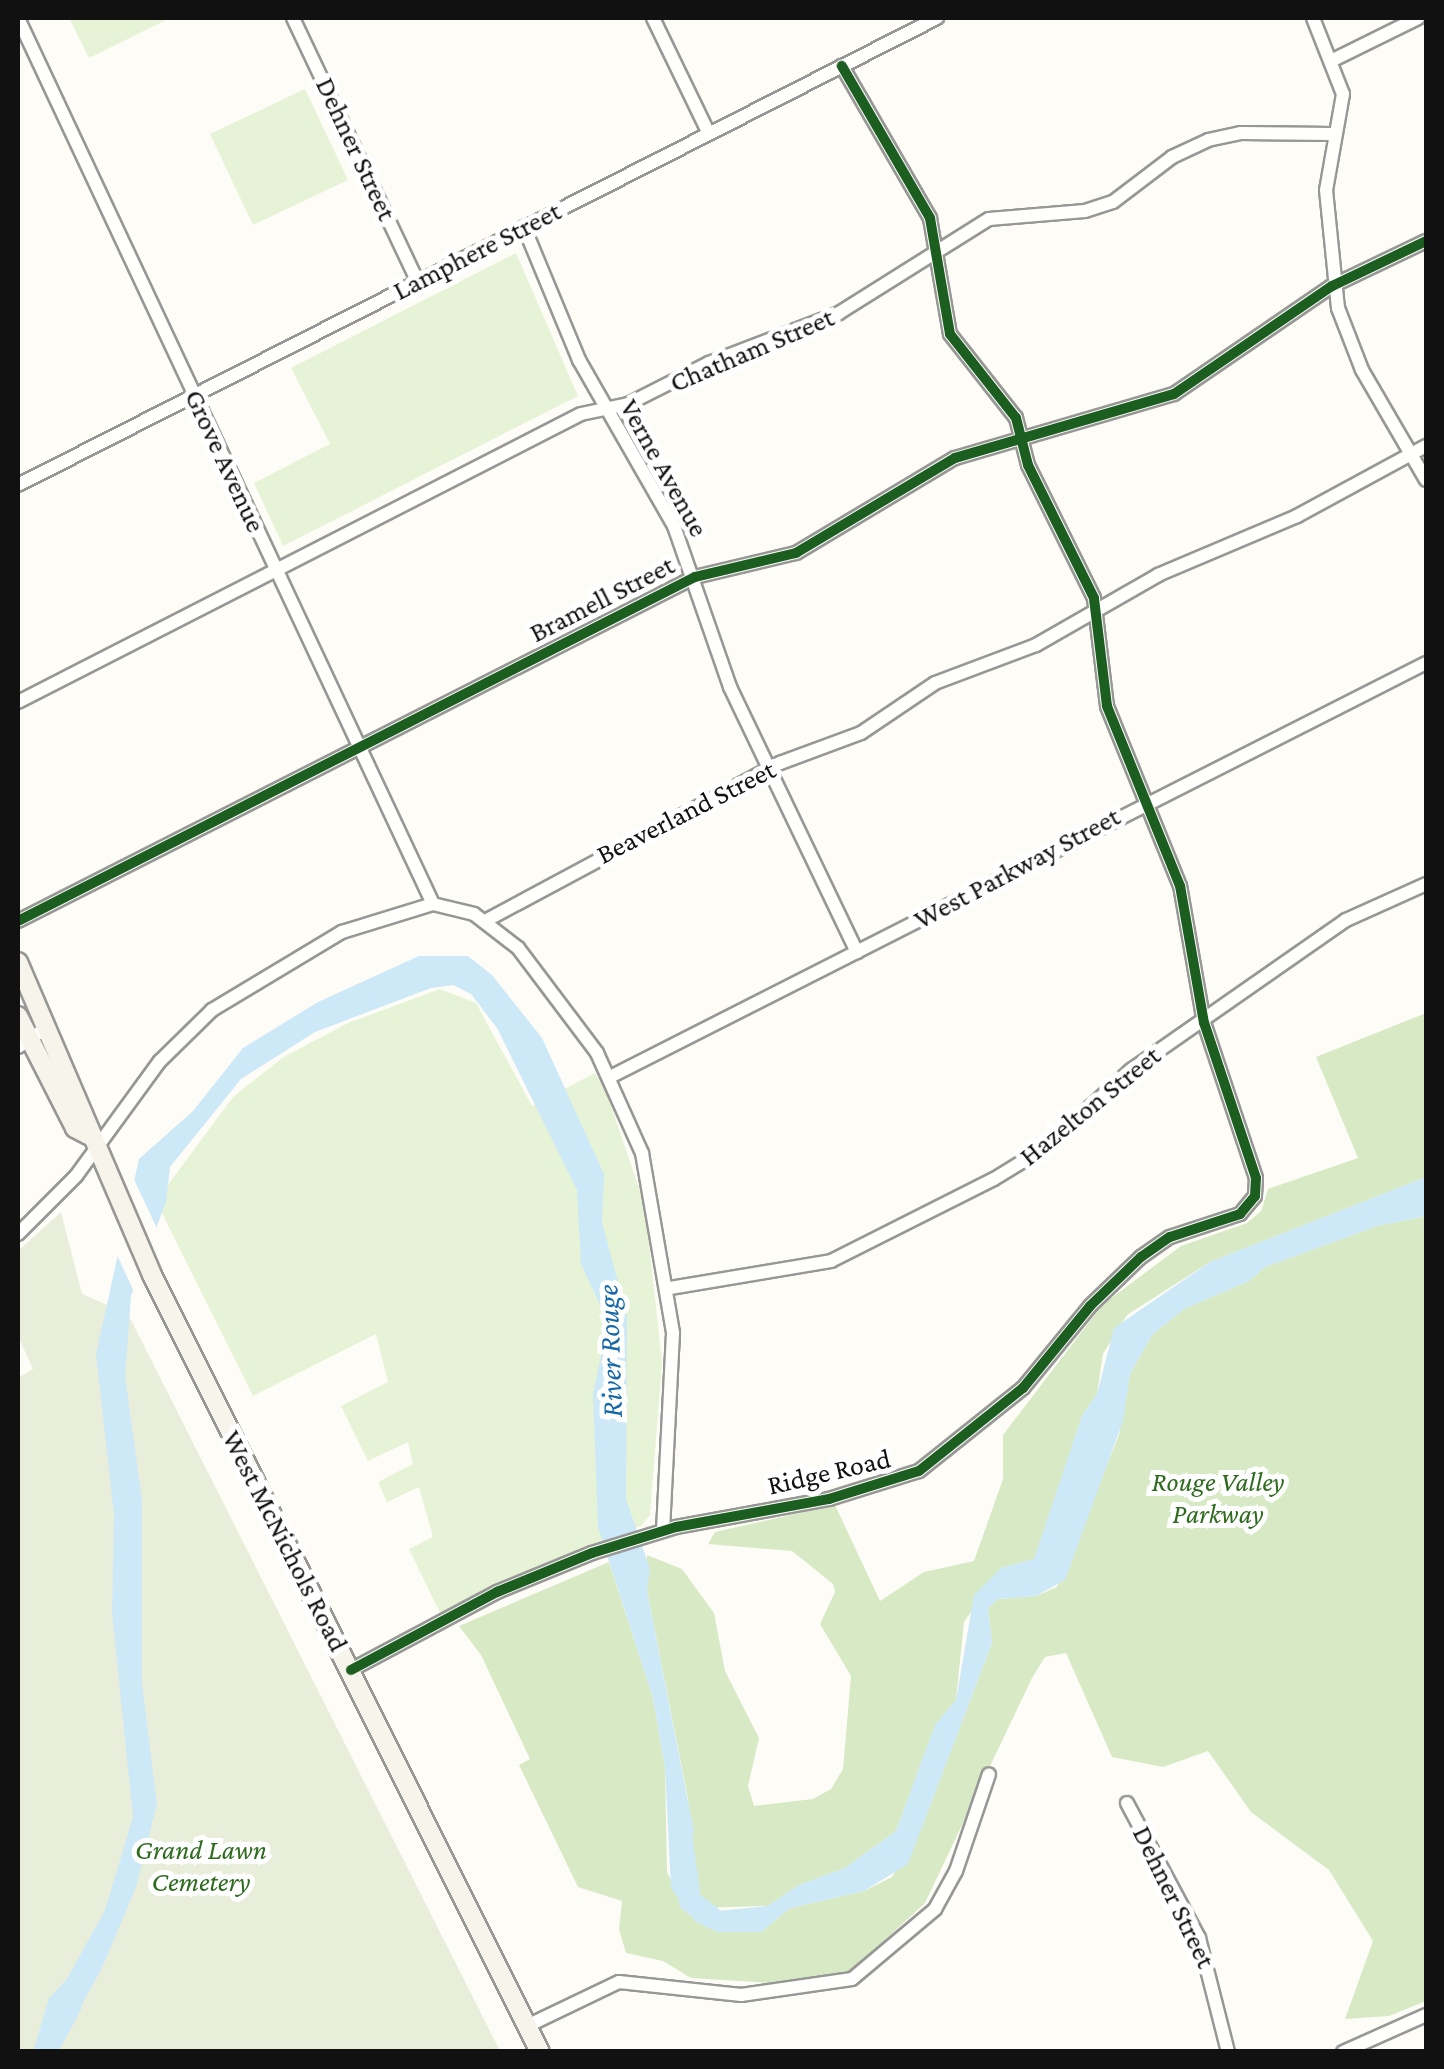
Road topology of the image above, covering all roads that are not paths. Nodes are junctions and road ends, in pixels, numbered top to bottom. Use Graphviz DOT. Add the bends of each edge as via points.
graph roads {
  1 [pos="18,18"];
  2 [pos="293,18"];
  3 [pos="653,18"];
  4 [pos="937,18"];
  5 [pos="1313,18"];
  6 [pos="1418,18"];
  7 [pos="1333,60"];
  8 [pos="842,66"];
  9 [pos="708,132"];
  10 [pos="1332,134"];
  11 [pos="524,228"];
  12 [pos="1426,242"];
  13 [pos="934,254"];
  14 [pos="417,280"];
  15 [pos="1332,286"];
  16 [pos="195,395"];
  17 [pos="606,407"];
  18 [pos="1020,438"];
  19 [pos="1420,449"];
  20 [pos="1426,480"];
  21 [pos="18,482"];
  22 [pos="276,571"];
  23 [pos="696,577"];
  24 [pos="1094,616"];
  25 [pos="1426,663"];
  26 [pos="18,702"];
  27 [pos="359,746"];
  28 [pos="773,767"];
  29 [pos="1143,802"];
  30 [pos="1426,884"];
  31 [pos="432,904"];
  32 [pos="18,921"];
  33 [pos="486,921"];
  34 [pos="857,952"];
  35 [pos="18,962"];
  36 [pos="18,1016"];
  37 [pos="1204,1023"];
  38 [pos="46,1028"];
  39 [pos="23,1042"];
  40 [pos="610,1077"];
  41 [pos="95,1150"];
  42 [pos="18,1234"];
  43 [pos="670,1288"];
  44 [pos="658,1532"];
  45 [pos="350,1670"];
  46 [pos="989,1774"];
  47 [pos="1127,1803"];
  48 [pos="1426,2015"];
  49 [pos="528,2026"];
  50 [pos="540,2052"];
  51 [pos="1228,2052"];
  52 [pos="1344,2052"];
  1 -- 16 [label="street, Grove Avenue"];
  2 -- 14 [label="street, Dehner Street"];
  3 -- 9 [label="street"];
  4 -- 8 [label="street, Lamphere Street"];
  5 -- 7 [label="street"];
  6 -- 7 [label="street"];
  7 -- 10 [label="street" via="1343,101"];
  8 -- 9 [label="street, Lamphere Street"];
  8 -- 13 [label="street" via="922,201 935,232"];
  9 -- 11 [label="street, Lamphere Street"];
  10 -- 13 [label="street, Chatham Street" via="1240,133 1208,140 1172,157 1113,202 1086,211 989,219"];
  10 -- 15 [label="street" via="1326,190"];
  11 -- 14 [label="street, Lamphere Street"];
  11 -- 17 [label="street, Verne Avenue"];
  12 -- 15 [label="street, Bramell Street"];
  13 -- 17 [label="street, Chatham Street" via="839,313 709,363 628,404"];
  13 -- 18 [label="street" via="950,334 1016,418"];
  14 -- 16 [label="street, Lamphere Street"];
  15 -- 18 [label="street, Bramell Street" via="1174,394"];
  15 -- 19 [label="street" via="1354,354"];
  16 -- 21 [label="street, Lamphere Street"];
  16 -- 22 [label="street, Grove Avenue"];
  17 -- 22 [label="street, Chatham Street"];
  17 -- 23 [label="street, Verne Avenue"];
  18 -- 23 [label="street, Bramell Street" via="955,458 796,553"];
  18 -- 24 [label="street" via="1094,598"];
  19 -- 20 [label="street"];
  19 -- 24 [label="street, Beaverland Street" via="1297,516 1158,575"];
  22 -- 26 [label="street, Chatham Street"];
  22 -- 27 [label="street, Grove Avenue"];
  23 -- 27 [label="street, Bramell Street"];
  23 -- 28 [label="street, Verne Avenue" via="730,687"];
  24 -- 28 [label="street, Beaverland Street" via="935,684 846,740"];
  24 -- 29 [label="street" via="1107,706"];
  25 -- 29 [label="street, West Parkway Street"];
  27 -- 31 [label="street, Grove Avenue"];
  27 -- 32 [label="street, Bramell Street"];
  28 -- 33 [label="street, Beaverland Street"];
  28 -- 34 [label="street, Verne Avenue"];
  29 -- 34 [label="street, West Parkway Street"];
  29 -- 37 [label="street" via="1180,886"];
  30 -- 37 [label="street, Hazelton Street" via="1346,920"];
  31 -- 33 [label="street"];
  31 -- 41 [label="street" via="326,940 212,1010 144,1080"];
  33 -- 40 [label="street" via="518,948"];
  34 -- 40 [label="street, West Parkway Street"];
  35 -- 38 [label="main road, West McNichols Road"];
  36 -- 39 [label="main road, West McNichols Road"];
  37 -- 43 [label="street, Hazelton Street" via="1132,1070 1030,1158 852,1252 803,1269"];
  37 -- 44 [label="street, Ridge Road" via="1256,1178 1249,1206 1170,1237 1141,1257 1090,1306 1024,1388 919,1471 829,1500"];
  38 -- 39 [label="street"];
  38 -- 41 [label="main road, West McNichols Road"];
  39 -- 41 [label="main road, West McNichols Road"];
  40 -- 43 [label="street" via="653,1190"];
  41 -- 42 [label="street"];
  41 -- 45 [label="main road, West McNichols Road"];
  43 -- 44 [label="street"];
  44 -- 45 [label="street, Ridge Road" via="497,1592"];
  45 -- 49 [label="main road, West McNichols Road"];
  46 -- 49 [label="street" via="956,1872 935,1910 852,1979 741,1995 619,1982"];
  47 -- 51 [label="street, Dehner Street" via="1198,1938"];
  48 -- 52 [label="street"];
  49 -- 50 [label="main road, West McNichols Road"];
}
